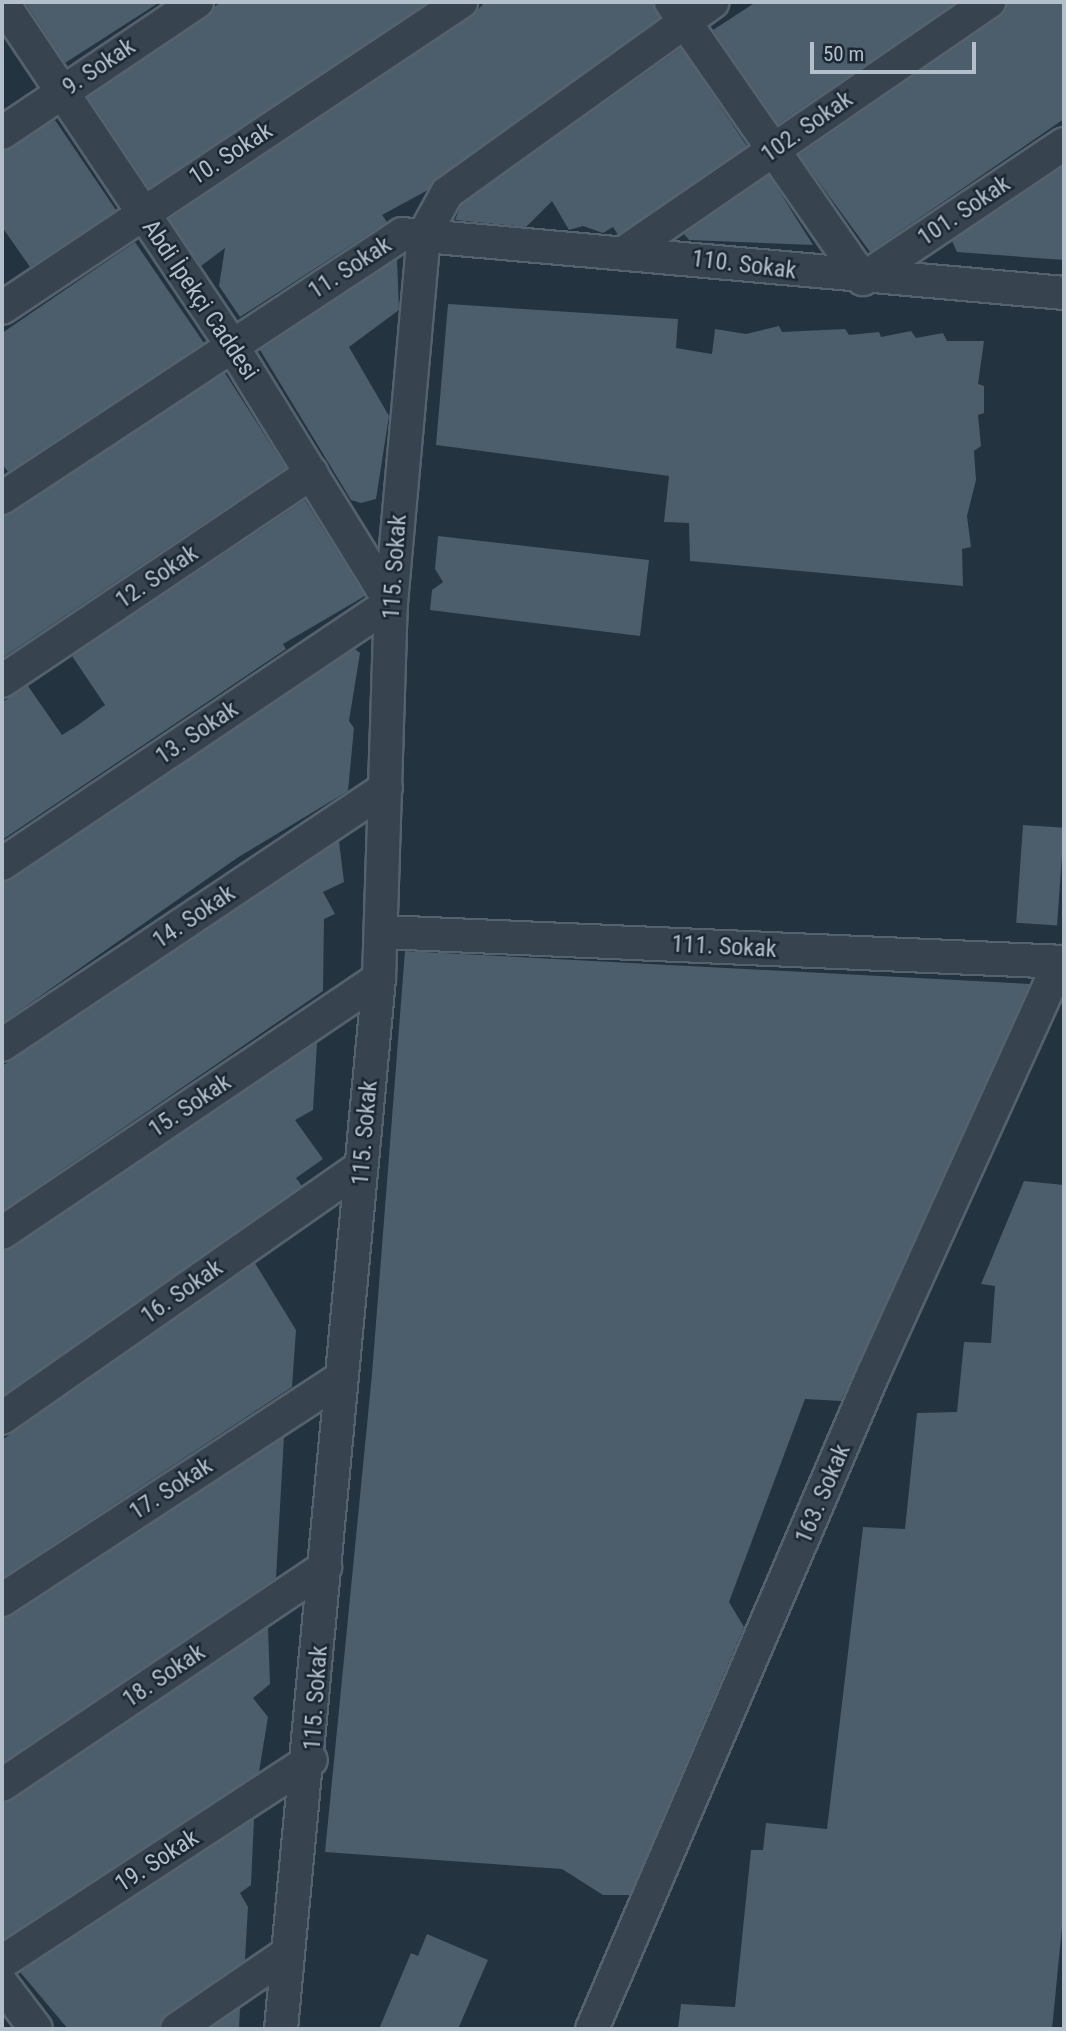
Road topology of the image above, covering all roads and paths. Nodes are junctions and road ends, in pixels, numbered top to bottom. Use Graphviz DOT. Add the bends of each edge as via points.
graph roads {
  1 [pos="2,2"];
  2 [pos="197,2"];
  3 [pos="461,2"];
  4 [pos="713,2"];
  5 [pos="989,2"];
  6 [pos="678,11"];
  7 [pos="62,92"];
  8 [pos="2,133"];
  9 [pos="1064,144"];
  10 [pos="775,149"];
  11 [pos="141,212"];
  12 [pos="424,235"];
  13 [pos="625,251"];
  14 [pos="863,279"];
  15 [pos="1064,293"];
  16 [pos="2,308"];
  17 [pos="231,344"];
  18 [pos="312,473"];
  19 [pos="2,498"];
  20 [pos="391,603"];
  21 [pos="2,681"];
  22 [pos="386,788"];
  23 [pos="2,864"];
  24 [pos="383,932"];
  25 [pos="1062,962"];
  26 [pos="379,979"];
  27 [pos="2,1045"];
  28 [pos="362,1167"];
  29 [pos="2,1233"];
  30 [pos="341,1378"];
  31 [pos="2,1418"];
  32 [pos="325,1567"];
  33 [pos="2,1600"];
  34 [pos="311,1760"];
  35 [pos="2,1785"];
  36 [pos="285,1955"];
  37 [pos="2,1962"];
  38 [pos="2,1984"];
  39 [pos="36,2029"];
  40 [pos="177,2029"];
  41 [pos="281,2029"];
  42 [pos="592,2029"];
  1 -- 7 [label="street, Abdi İpekçi Caddesi"];
  2 -- 7 [label="street, 9. Sokak"];
  3 -- 11 [label="street, 10. Sokak"];
  4 -- 6 [label="street, 11. Sokak"];
  5 -- 10 [label="street, 102. Sokak"];
  6 -- 10 [label="street"];
  6 -- 12 [label="street, 11. Sokak" via="447,193"];
  7 -- 8 [label="street, 9. Sokak"];
  7 -- 11 [label="street, Abdi İpekçi Caddesi"];
  9 -- 14 [label="street, 101. Sokak"];
  10 -- 13 [label="street, 102. Sokak"];
  10 -- 14 [label="street"];
  11 -- 16 [label="street, 10. Sokak"];
  11 -- 17 [label="street, Abdi İpekçi Caddesi"];
  12 -- 13 [label="street, 110. Sokak"];
  12 -- 17 [label="street, 11. Sokak" via="402,234"];
  12 -- 20 [label="street, 115. Sokak"];
  13 -- 14 [label="street, 110. Sokak"];
  14 -- 15 [label="street, 110. Sokak"];
  17 -- 18 [label="street, Abdi İpekçi Caddesi"];
  17 -- 19 [label="street, 11. Sokak"];
  18 -- 20 [label="street, Abdi İpekçi Caddesi"];
  18 -- 21 [label="street, 12. Sokak"];
  20 -- 22 [label="street, 115. Sokak"];
  20 -- 23 [label="street, 13. Sokak"];
  22 -- 24 [label="street, 115. Sokak"];
  22 -- 27 [label="street, 14. Sokak"];
  24 -- 25 [label="street, 111. Sokak"];
  24 -- 26 [label="street, 115. Sokak"];
  25 -- 42 [label="street, 163. Sokak" via="874,1372"];
  26 -- 28 [label="street, 115. Sokak"];
  26 -- 29 [label="street, 15. Sokak"];
  28 -- 30 [label="street, 115. Sokak"];
  28 -- 31 [label="street, 16. Sokak"];
  30 -- 32 [label="street, 115. Sokak"];
  30 -- 33 [label="street, 17. Sokak"];
  32 -- 34 [label="street, 115. Sokak"];
  32 -- 35 [label="street, 18. Sokak"];
  34 -- 36 [label="street, 115. Sokak"];
  34 -- 37 [label="street, 19. Sokak"];
  36 -- 40 [label="street"];
  36 -- 41 [label="street, 115. Sokak"];
  38 -- 39 [label="street"];
}
